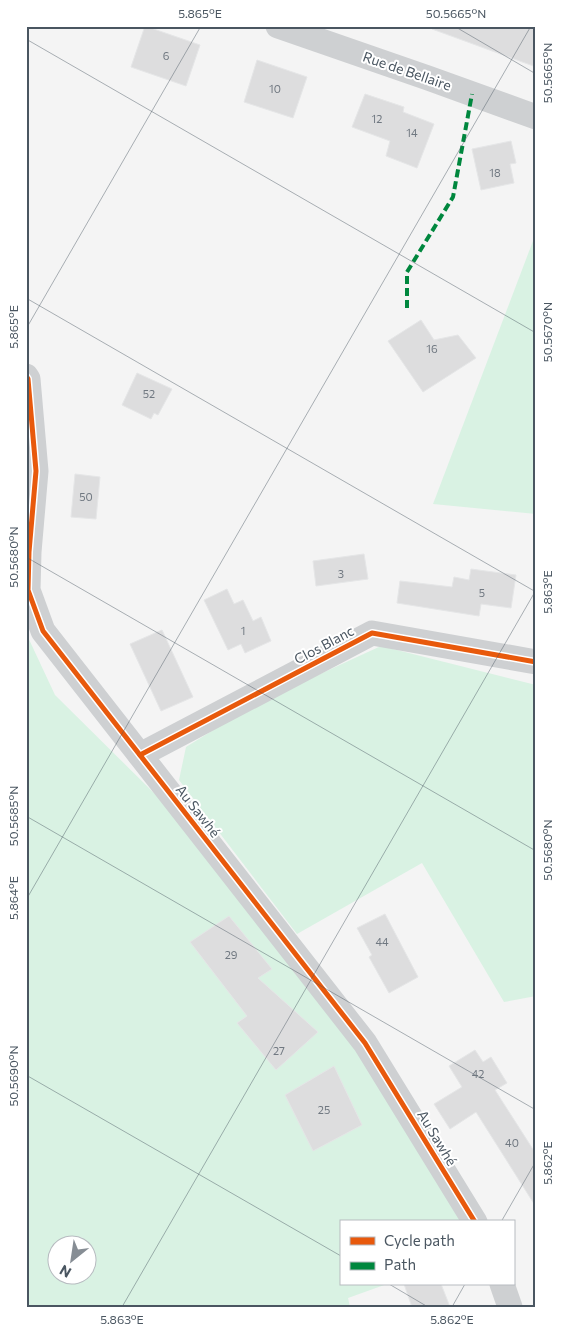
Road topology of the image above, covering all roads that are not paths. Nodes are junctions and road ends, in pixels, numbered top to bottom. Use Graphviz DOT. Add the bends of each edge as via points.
graph roads {
  1 [pos="278,26"];
  2 [pos="536,117"];
  3 [pos="26,376"];
  4 [pos="536,662"];
  5 [pos="140,755"];
  6 [pos="474,1220"];
  7 [pos="503,1286"];
  8 [pos="510,1307"];
  1 -- 2 [label="street, Rue de Bellaire"];
  3 -- 5 [label="street, Au Sawhé" via="36,471 28,590 43,630"];
  4 -- 5 [label="street, Clos Blanc" via="372,633"];
  5 -- 6 [label="street, Au Sawhé" via="365,1043"];
  7 -- 8 [label="street"];
}
